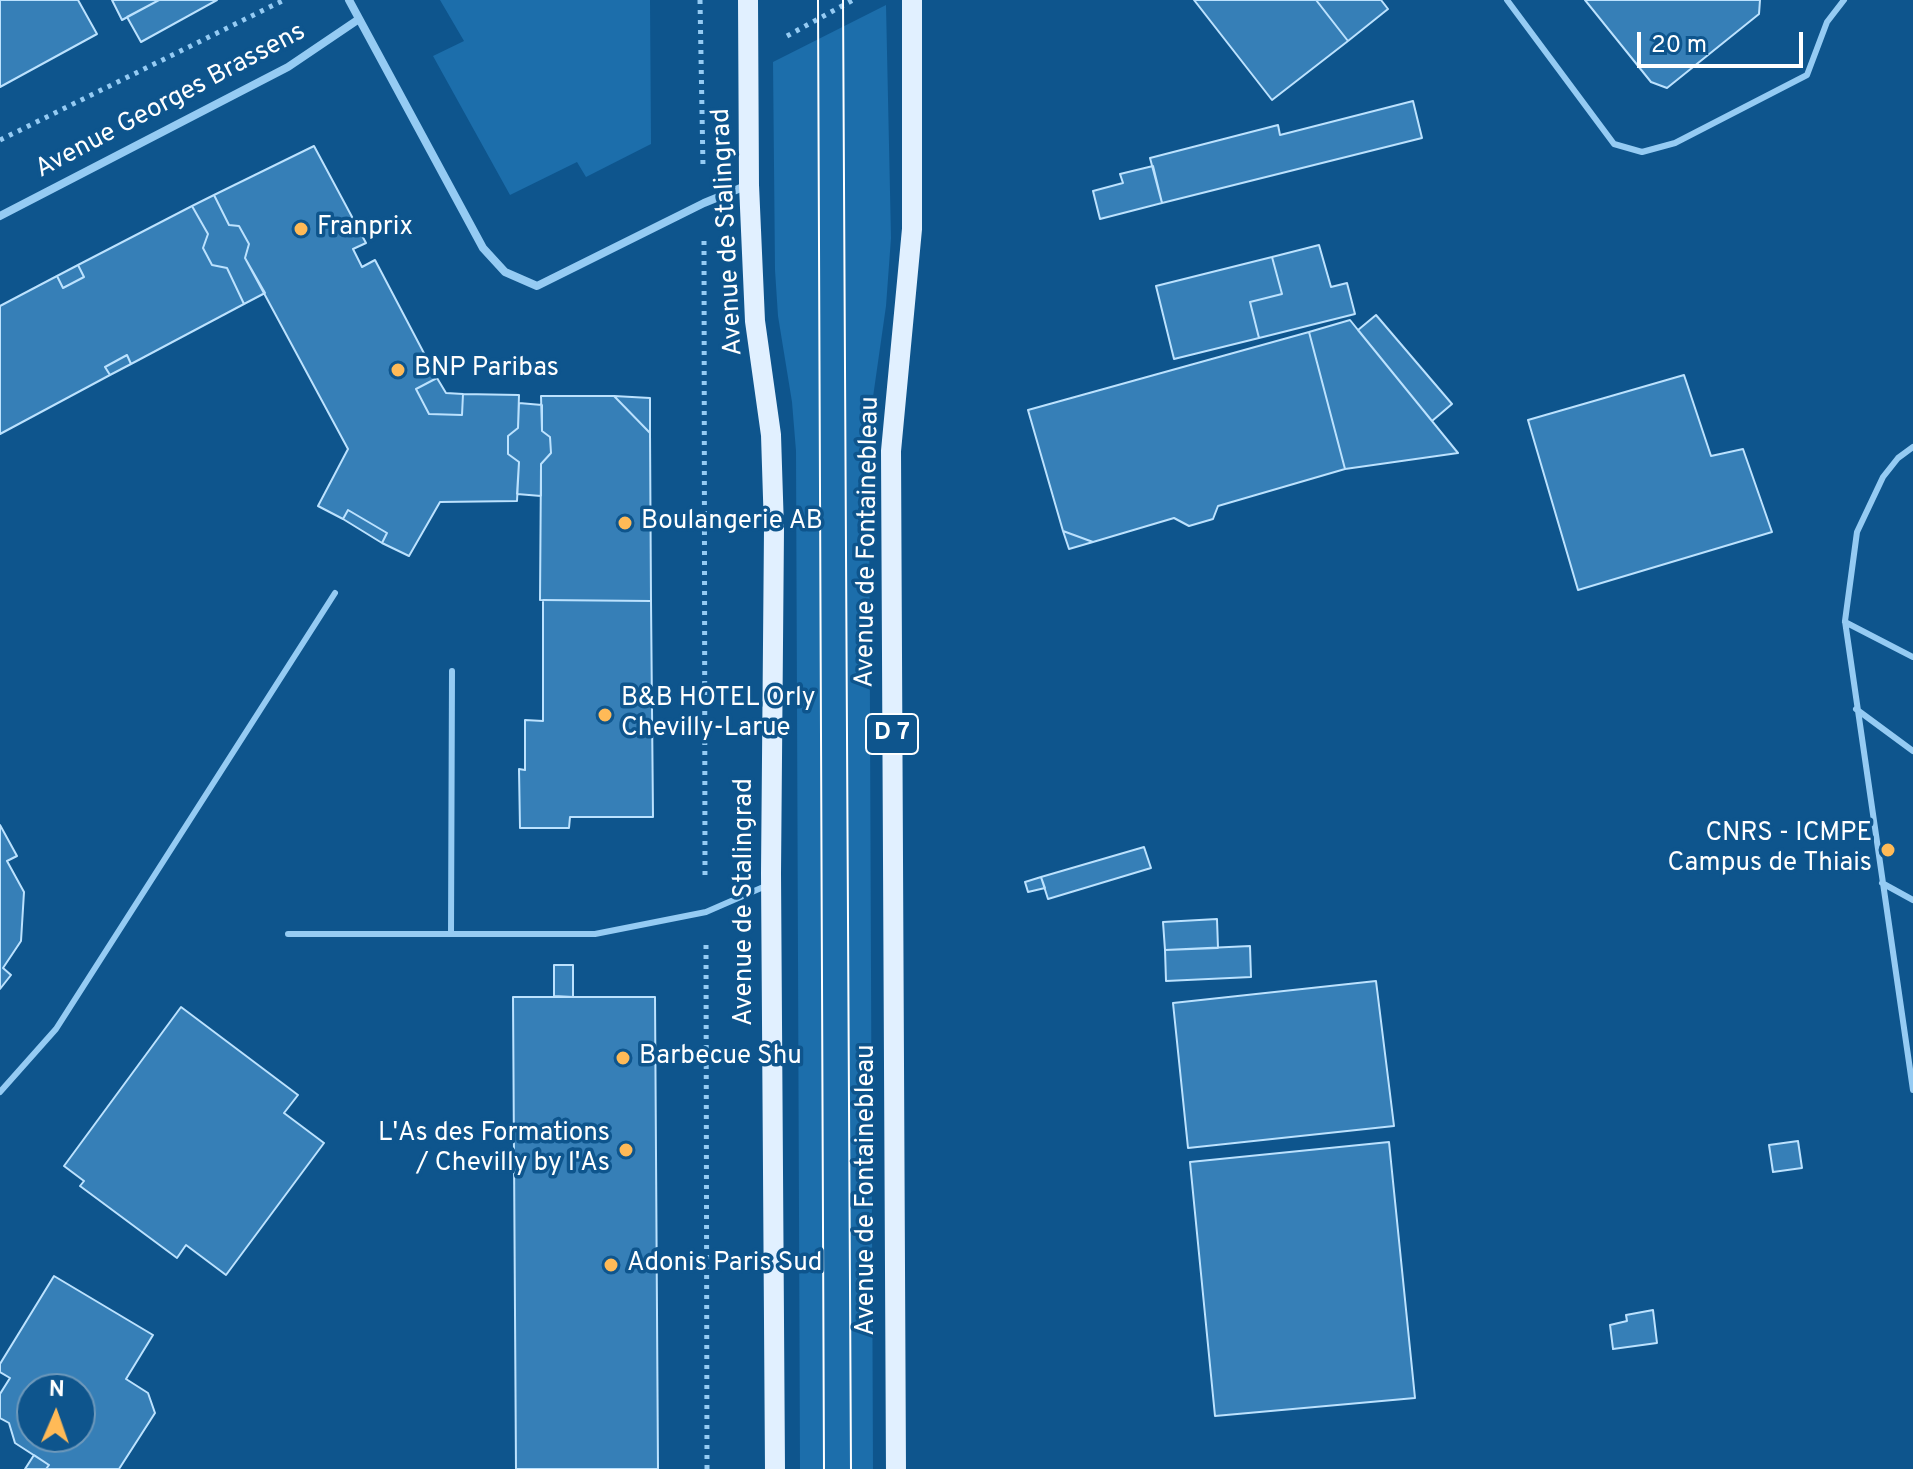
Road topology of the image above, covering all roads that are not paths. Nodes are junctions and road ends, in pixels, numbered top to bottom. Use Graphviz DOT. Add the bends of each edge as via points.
graph roads {
  1 [pos="349,0"];
  2 [pos="748,0"];
  3 [pos="912,0"];
  4 [pos="1507,0"];
  5 [pos="1844,0"];
  6 [pos="359,19"];
  7 [pos="749,185"];
  8 [pos="0,216"];
  9 [pos="1913,447"];
  10 [pos="335,593"];
  11 [pos="1845,621"];
  12 [pos="1913,657"];
  13 [pos="452,671"];
  14 [pos="1856,709"];
  15 [pos="1913,751"];
  16 [pos="771,883"];
  17 [pos="1882,883"];
  18 [pos="1913,900"];
  19 [pos="288,934"];
  20 [pos="451,934"];
  21 [pos="1913,1090"];
  22 [pos="0,1092"];
  23 [pos="775,1469"];
  24 [pos="896,1469"];
  1 -- 6 [label="street"];
  2 -- 7 [label="main road, Avenue de Stalingrad"];
  3 -- 24 [label="main road, Avenue de Fontainebleau / D 7" via="912,229 891,451"];
  4 -- 5 [label="lane" via="1614,144 1642,152 1675,143 1807,75 1827,22"];
  6 -- 7 [label="street" via="483,248 505,272 537,286"];
  6 -- 8 [label="street, Avenue Georges Brassens" via="288,67"];
  7 -- 16 [label="main road, Avenue de Stalingrad" via="774,529"];
  9 -- 11 [label="lane" via="1883,477 1857,532"];
  10 -- 22 [label="lane" via="56,1029"];
  11 -- 12 [label="lane"];
  11 -- 14 [label="lane"];
  13 -- 20 [label="lane"];
  14 -- 15 [label="lane"];
  14 -- 17 [label="lane"];
  16 -- 20 [label="lane" via="706,912 595,934"];
  16 -- 23 [label="main road, Avenue de Stalingrad"];
  17 -- 18 [label="lane"];
  17 -- 21 [label="lane"];
  19 -- 20 [label="lane"];
}
